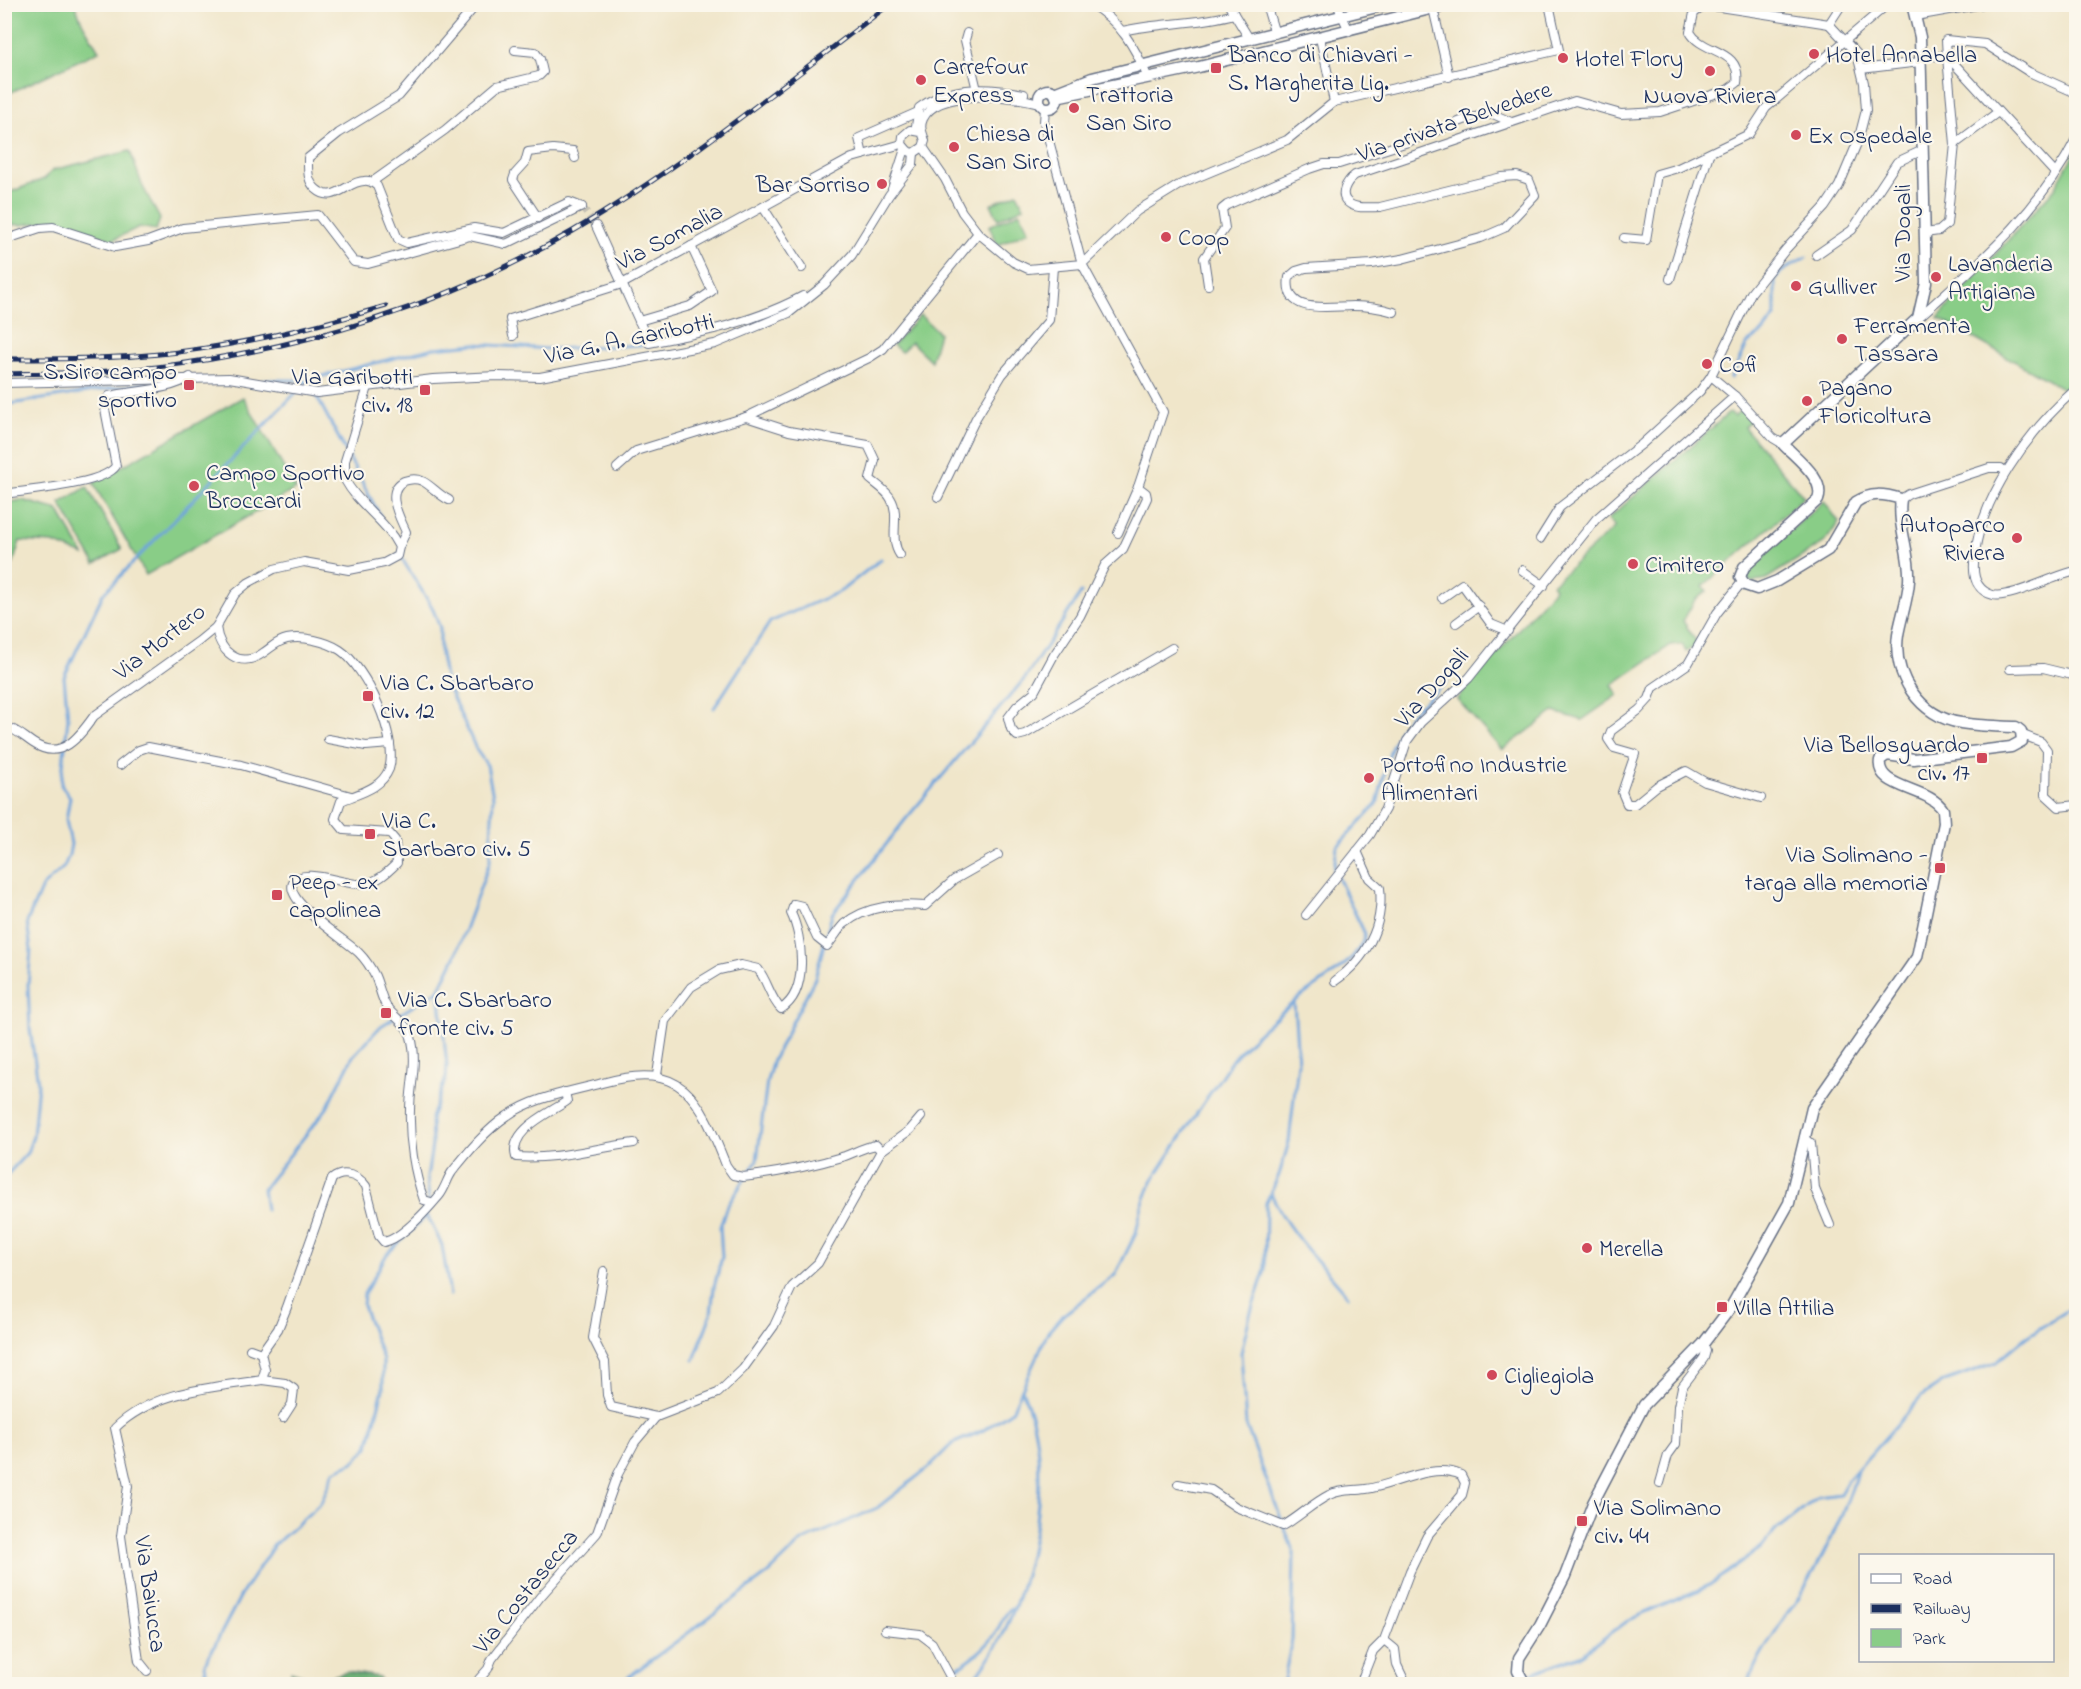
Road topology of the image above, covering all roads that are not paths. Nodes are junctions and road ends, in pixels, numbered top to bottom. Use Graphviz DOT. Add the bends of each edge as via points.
graph roads {
  1 [pos="477,4"];
  2 [pos="1090,4"];
  3 [pos="1228,4"];
  4 [pos="1266,4"];
  5 [pos="1337,4"];
  6 [pos="1389,4"];
  7 [pos="1450,4"];
  8 [pos="1549,4"];
  9 [pos="1842,4"];
  10 [pos="1888,4"];
  11 [pos="1912,4"];
  12 [pos="1983,4"];
  13 [pos="1433,8"];
  14 [pos="1234,14"];
  15 [pos="1916,16"];
  16 [pos="1343,17"];
  17 [pos="1829,24"];
  18 [pos="1122,31"];
  19 [pos="1348,31"];
  20 [pos="967,33"];
  21 [pos="1275,34"];
  22 [pos="1320,38"];
  23 [pos="1250,40"];
  24 [pos="1845,40"];
  25 [pos="515,50"];
  26 [pos="1947,57"];
  27 [pos="1920,59"];
  28 [pos="1143,66"];
  29 [pos="1861,69"];
  30 [pos="1449,77"];
  31 [pos="1148,78"];
  32 [pos="977,90"];
  33 [pos="2076,93"];
  34 [pos="1055,95"];
  35 [pos="1334,102"];
  36 [pos="1041,103"];
  37 [pos="918,112"];
  38 [pos="1998,112"];
  39 [pos="1511,122"];
  40 [pos="918,131"];
  41 [pos="2076,139"];
  42 [pos="1956,144"];
  43 [pos="924,147"];
  44 [pos="903,150"];
  45 [pos="1923,150"];
  46 [pos="914,153"];
  47 [pos="862,154"];
  48 [pos="1709,154"];
  49 [pos="928,157"];
  50 [pos="575,158"];
  51 [pos="913,164"];
  52 [pos="2055,173"];
  53 [pos="372,182"];
  54 [pos="890,195"];
  55 [pos="763,207"];
  56 [pos="538,218"];
  57 [pos="596,226"];
  58 [pos="978,233"];
  59 [pos="1925,233"];
  60 [pos="1624,238"];
  61 [pos="4,240"];
  62 [pos="691,246"];
  63 [pos="1816,255"];
  64 [pos="1083,264"];
  65 [pos="1053,267"];
  66 [pos="802,268"];
  67 [pos="1671,279"];
  68 [pos="622,284"];
  69 [pos="824,285"];
  70 [pos="1208,285"];
  71 [pos="1394,312"];
  72 [pos="1918,318"];
  73 [pos="639,321"];
  74 [pos="513,336"];
  75 [pos="191,376"];
  76 [pos="1711,376"];
  77 [pos="4,383"];
  78 [pos="368,387"];
  79 [pos="2076,388"];
  80 [pos="1735,396"];
  81 [pos="746,417"];
  82 [pos="1783,444"];
  83 [pos="617,468"];
  84 [pos="2006,472"];
  85 [pos="1138,487"];
  86 [pos="4,494"];
  87 [pos="938,497"];
  88 [pos="1901,499"];
  89 [pos="449,500"];
  90 [pos="1118,533"];
  91 [pos="1540,539"];
  92 [pos="399,547"];
  93 [pos="900,555"];
  94 [pos="1522,570"];
  95 [pos="2076,571"];
  96 [pos="1743,581"];
  97 [pos="1544,586"];
  98 [pos="1442,598"];
  99 [pos="1479,606"];
  100 [pos="1456,623"];
  101 [pos="216,627"];
  102 [pos="1508,631"];
  103 [pos="1172,648"];
  104 [pos="2010,669"];
  105 [pos="2076,676"];
  106 [pos="4,726"];
  107 [pos="2023,735"];
  108 [pos="328,739"];
  109 [pos="390,744"];
  110 [pos="120,765"];
  111 [pos="351,796"];
  112 [pos="1761,798"];
  113 [pos="2076,805"];
  114 [pos="1357,851"];
  115 [pos="998,855"];
  116 [pos="1306,915"];
  117 [pos="1335,981"];
  118 [pos="657,1075"];
  119 [pos="565,1092"];
  120 [pos="921,1117"];
  121 [pos="1804,1137"];
  122 [pos="634,1143"];
  123 [pos="881,1151"];
  124 [pos="431,1203"];
  125 [pos="1830,1224"];
  126 [pos="604,1271"];
  127 [pos="1703,1344"];
  128 [pos="250,1348"];
  129 [pos="261,1353"];
  130 [pos="262,1380"];
  131 [pos="656,1417"];
  132 [pos="283,1418"];
  133 [pos="1660,1483"];
  134 [pos="1178,1484"];
  135 [pos="885,1630"];
  136 [pos="1384,1640"];
  137 [pos="147,1671"];
  138 [pos="479,1679"];
  139 [pos="954,1684"];
  140 [pos="1360,1684"];
  141 [pos="1406,1684"];
  142 [pos="1525,1684"];
  1 -- 53 [label="street" via="399,96 339,133 308,158 312,186 322,194 335,194 355,182"];
  2 -- 18 [label="street"];
  3 -- 14 [label="street"];
  4 -- 21 [label="street"];
  5 -- 16 [label="street"];
  6 -- 16 [label="street"];
  7 -- 13 [label="street"];
  8 -- 30 [label="street" via="1559,51"];
  9 -- 17 [label="street"];
  10 -- 24 [label="street"];
  11 -- 15 [label="street, Via Dogali"];
  12 -- 15 [label="street"];
  13 -- 19 [label="street"];
  13 -- 30 [label="street"];
  14 -- 18 [label="street" via="1189,24"];
  14 -- 23 [label="street"];
  15 -- 27 [label="street, Via Dogali"];
  16 -- 19 [label="street"];
  16 -- 21 [label="street"];
  17 -- 24 [label="street"];
  17 -- 39 [label="street, Via privata Belvedere" via="1706,5 1694,13 1690,32 1695,40 1719,51 1733,63 1737,83 1727,90 1660,112 1621,114 1575,101"];
  18 -- 28 [label="street"];
  19 -- 22 [label="street"];
  20 -- 32 [label="street" via="965,40"];
  21 -- 23 [label="street"];
  22 -- 31 [label="street"];
  22 -- 35 [label="street"];
  23 -- 28 [label="street"];
  24 -- 29 [label="street" via="1857,54"];
  24 -- 48 [label="street" via="1766,108 1749,134"];
  25 -- 53 [label="street" via="535,52 543,72 497,86 445,130"];
  26 -- 27 [label="street"];
  26 -- 33 [label="street" via="1946,40 1985,44 2029,72"];
  26 -- 38 [label="street"];
  26 -- 42 [label="street"];
  27 -- 29 [label="street"];
  27 -- 45 [label="street, Via Dogali"];
  28 -- 31 [label="street"];
  28 -- 34 [label="street" via="1092,78"];
  29 -- 76 [label="street" via="1864,122 1839,186 1751,293"];
  30 -- 35 [label="street"];
  31 -- 34 [label="street"];
  32 -- 36 [label="street" via="1004,90"];
  32 -- 37 [label="street" via="946,93 930,99"];
  34 -- 36 [label="street" via="1054,105"];
  35 -- 64 [label="street" via="1287,140 1179,185 1137,211"];
  36 -- 40 [label="street" via="988,96 954,100 928,111"];
  36 -- 64 [label="street"];
  37 -- 40 [label="street"];
  37 -- 47 [label="street" via="859,138"];
  38 -- 42 [label="street"];
  38 -- 52 [label="street"];
  39 -- 70 [label="street" via="1493,114 1469,118 1405,143 1339,164 1309,169 1227,205 1222,209 1224,228 1204,258"];
  39 -- 71 [label="street, Via privata Belvedere" via="1355,175 1344,189 1350,204 1380,207 1502,177 1529,180 1535,195 1504,228 1402,259 1306,268 1289,277 1290,294 1310,308 1354,306"];
  40 -- 43 [label="street" via="925,137"];
  40 -- 44 [label="street" via="905,133"];
  41 -- 52 [label="street"];
  42 -- 59 [label="street" via="1947,224 1938,231"];
  43 -- 46 [label="street"];
  43 -- 49 [label="street"];
  44 -- 46 [label="street"];
  44 -- 47 [label="street, Via Somalia" via="892,147"];
  44 -- 54 [label="street, Via G. A. Garibotti"];
  45 -- 59 [label="street, Via Dogali"];
  45 -- 63 [label="street" via="1897,162 1852,230"];
  46 -- 51 [label="street"];
  47 -- 55 [label="street, Via Somalia"];
  48 -- 60 [label="street" via="1657,174 1646,240"];
  48 -- 67 [label="street"];
  49 -- 51 [label="street"];
  49 -- 58 [label="street"];
  50 -- 56 [label="street" via="573,151 528,152 513,180"];
  51 -- 54 [label="street, Via G. A. Garibotti"];
  52 -- 72 [label="street" via="2007,238"];
  53 -- 56 [label="street" via="398,239 407,243 474,228 504,233"];
  54 -- 69 [label="street, Via G. A. Garibotti" via="852,255"];
  55 -- 62 [label="street, Via Somalia"];
  55 -- 66 [label="street"];
  56 -- 61 [label="street" via="569,202 582,207 506,244 471,236 368,264 354,262 318,215 183,228 148,241 115,247 53,227"];
  57 -- 68 [label="street"];
  58 -- 65 [label="street" via="1013,262 1028,269"];
  58 -- 81 [label="street" via="883,349"];
  59 -- 72 [label="street, Via Dogali" via="1926,283"];
  62 -- 68 [label="street, Via Somalia"];
  62 -- 73 [label="street" via="712,291 690,306"];
  64 -- 65 [label="street"];
  64 -- 85 [label="street" via="1163,412"];
  65 -- 87 [label="street" via="1049,320 1002,375 976,418"];
  68 -- 73 [label="street"];
  68 -- 74 [label="street, Via Somalia" via="520,314 510,319"];
  69 -- 73 [label="street" via="778,310 705,333 649,343"];
  69 -- 78 [label="street, Via G. A. Garibotti" via="789,313 715,344 667,355 540,377 433,379"];
  72 -- 82 [label="street, Via Dogali"];
  75 -- 77 [label="street, Via G. A. Garibotti"];
  75 -- 78 [label="street, Via G. A. Garibotti" via="229,378 317,393"];
  75 -- 86 [label="street" via="177,385 109,396 104,404 116,466 113,470 92,479"];
  76 -- 80 [label="street"];
  76 -- 91 [label="street" via="1642,444 1560,507"];
  78 -- 92 [label="street" via="345,461 345,480 390,529"];
  79 -- 84 [label="street"];
  80 -- 82 [label="street"];
  80 -- 97 [label="street, Via Dogali" via="1596,519"];
  81 -- 83 [label="street" via="636,451"];
  81 -- 93 [label="street" via="789,431 868,445 875,460 870,479 891,497 894,506 893,536"];
  82 -- 96 [label="street" via="1817,480 1820,494 1744,567 1740,577"];
  84 -- 88 [label="street" via="1989,468"];
  84 -- 95 [label="street" via="1977,532 1973,575 1977,585 2001,596"];
  85 -- 90 [label="street"];
  85 -- 103 [label="street" via="1147,498 1123,549 1105,565 1080,616 1034,692 1008,718 1011,729 1017,736 1025,734"];
  88 -- 96 [label="street" via="1875,494 1863,498 1856,502 1828,550 1757,589"];
  88 -- 107 [label="street" via="1909,583 1897,651 1907,686 1918,701 1947,720 2016,727"];
  89 -- 92 [label="street" via="423,481 412,478 401,483 394,492 406,532"];
  92 -- 101 [label="street, Via Mortero" via="397,556 384,563 349,570 304,562 274,569 235,594"];
  94 -- 97 [label="street"];
  96 -- 112 [label="street" via="1717,613 1688,664 1653,688 1649,699 1611,731 1608,739 1614,748 1635,755 1622,792 1627,804 1635,804 1657,786 1686,771 1705,782"];
  97 -- 102 [label="street, Via Dogali"];
  98 -- 99 [label="street" via="1462,584"];
  99 -- 100 [label="street"];
  99 -- 102 [label="street" via="1491,624"];
  101 -- 106 [label="street, Via Mortero" via="94,716 65,748 41,748"];
  101 -- 109 [label="street" via="221,645 231,657 242,660 262,655 286,639 317,641 341,651 375,697"];
  102 -- 114 [label="street, Via Dogali" via="1469,678 1421,722 1407,741 1385,809"];
  104 -- 105 [label="street" via="2043,668"];
  107 -- 113 [label="street" via="2041,742 2047,750 2046,795 2059,807"];
  107 -- 121 [label="street" via="2022,741 2011,747 1914,759 1887,755 1880,760 1878,767 1885,778 1930,797 1943,810 1944,823 1921,947 1911,967 1821,1091"];
  108 -- 109 [label="street" via="366,746"];
  109 -- 111 [label="street" via="388,770 368,791"];
  110 -- 111 [label="street" via="148,747 240,765"];
  111 -- 124 [label="street" via="341,801 335,819 344,830 389,833 395,840 397,863 376,880 364,884 305,875 292,884 292,891 325,927 360,953 374,974 386,1005 411,1035 414,1157 424,1200"];
  114 -- 116 [label="street, Via Dogali"];
  114 -- 117 [label="street" via="1369,878 1380,888 1380,922 1366,951 1353,968"];
  115 -- 118 [label="street" via="954,880 925,906 894,904 865,912 843,925 827,946 817,938 802,906 794,904 791,913 802,950 799,979 790,1003 781,1009 773,1002 769,984 758,969 741,965 718,970 691,987 665,1021"];
  118 -- 119 [label="street" via="615,1079"];
  118 -- 123 [label="street" via="678,1083 692,1095 733,1175 762,1175 876,1145"];
  119 -- 122 [label="street" via="567,1101 535,1119 520,1136 516,1157 580,1154"];
  119 -- 124 [label="street" via="507,1116 451,1174"];
  120 -- 123 [label="street, Via Costasecca"];
  121 -- 125 [label="street" via="1811,1143 1815,1189"];
  121 -- 127 [label="street" via="1789,1203 1731,1307"];
  123 -- 131 [label="street, Via Costasecca" via="818,1263 792,1287 774,1326 743,1369 718,1393"];
  124 -- 129 [label="street" via="417,1220 384,1242 366,1186 346,1174 332,1179 278,1329"];
  126 -- 131 [label="street" via="593,1338 605,1362 608,1401 618,1410"];
  127 -- 133 [label="street" via="1704,1358 1682,1387 1676,1444 1668,1455"];
  127 -- 142 [label="street" via="1651,1396 1627,1437 1593,1503 1565,1576 1519,1658 1518,1671"];
  128 -- 129 [label="street"];
  129 -- 130 [label="street" via="265,1370"];
  130 -- 132 [label="street, Via Baiucca" via="285,1383 294,1389"];
  130 -- 137 [label="street, Via Baiucca" via="172,1394 132,1413 115,1428 128,1486 121,1536 125,1572 139,1662"];
  131 -- 138 [label="street, Via Costasecca" via="635,1442 618,1474 597,1533 540,1598"];
  134 -- 136 [label="street" via="1210,1490 1236,1507 1282,1526 1341,1490 1366,1489 1419,1474 1451,1470 1461,1474 1465,1483 1462,1495 1427,1536"];
  135 -- 139 [label="street" via="920,1634 932,1643"];
  136 -- 140 [label="street" via="1372,1651"];
  136 -- 141 [label="street" via="1395,1649"];
}
